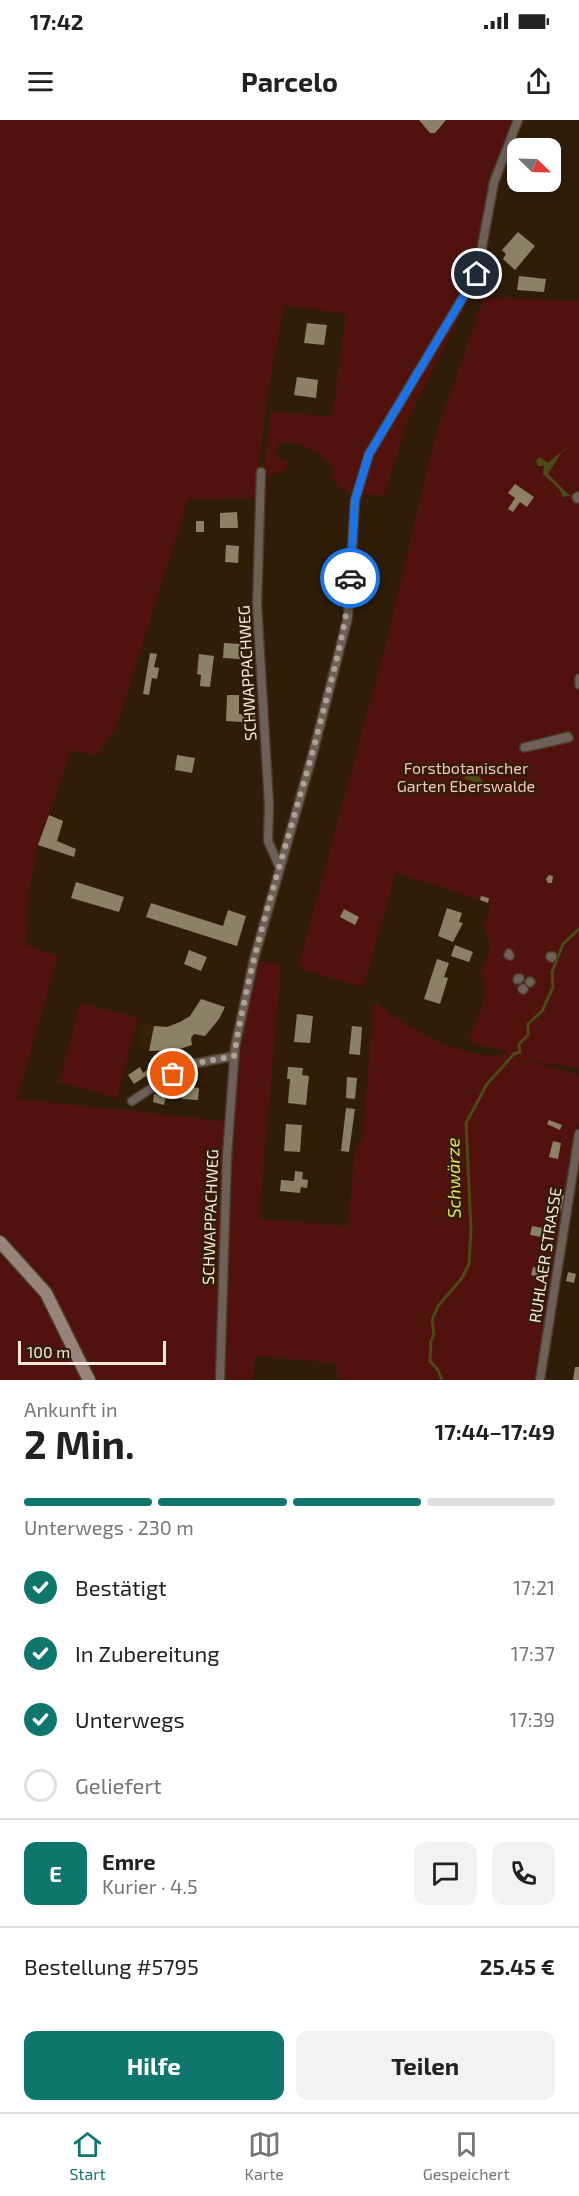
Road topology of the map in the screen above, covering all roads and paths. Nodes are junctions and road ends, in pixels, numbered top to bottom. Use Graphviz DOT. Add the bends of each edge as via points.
graph roads {
  1 [pos="518,120"];
  2 [pos="261,472"];
  3 [pos="579,678"];
  4 [pos="579,685"];
  5 [pos="525,749"];
  6 [pos="280,868"];
  7 [pos="234,1056"];
  8 [pos="132,1101"];
  9 [pos="579,1134"];
  10 [pos="0,1242"];
  11 [pos="89,1380"];
  12 [pos="220,1380"];
  13 [pos="540,1380"];
  1 -- 6 [label="street, SCHWAPPACHWEG" via="494,182 477,274 369,454 355,500 348,616"];
  2 -- 6 [label="street, SCHWAPPACHWEG" via="257,605 268,841"];
  3 -- 4 [label="street"];
  5 -- 5 [label="street" via="524,747 569,738"];
  6 -- 7 [label="street, SCHWAPPACHWEG" via="254,959"];
  7 -- 8 [label="street" via="187,1065"];
  7 -- 12 [label="street, SCHWAPPACHWEG"];
  9 -- 13 [label="street, RUHLAER STRASSE"];
  10 -- 11 [label="main road" via="46,1293"];
}
